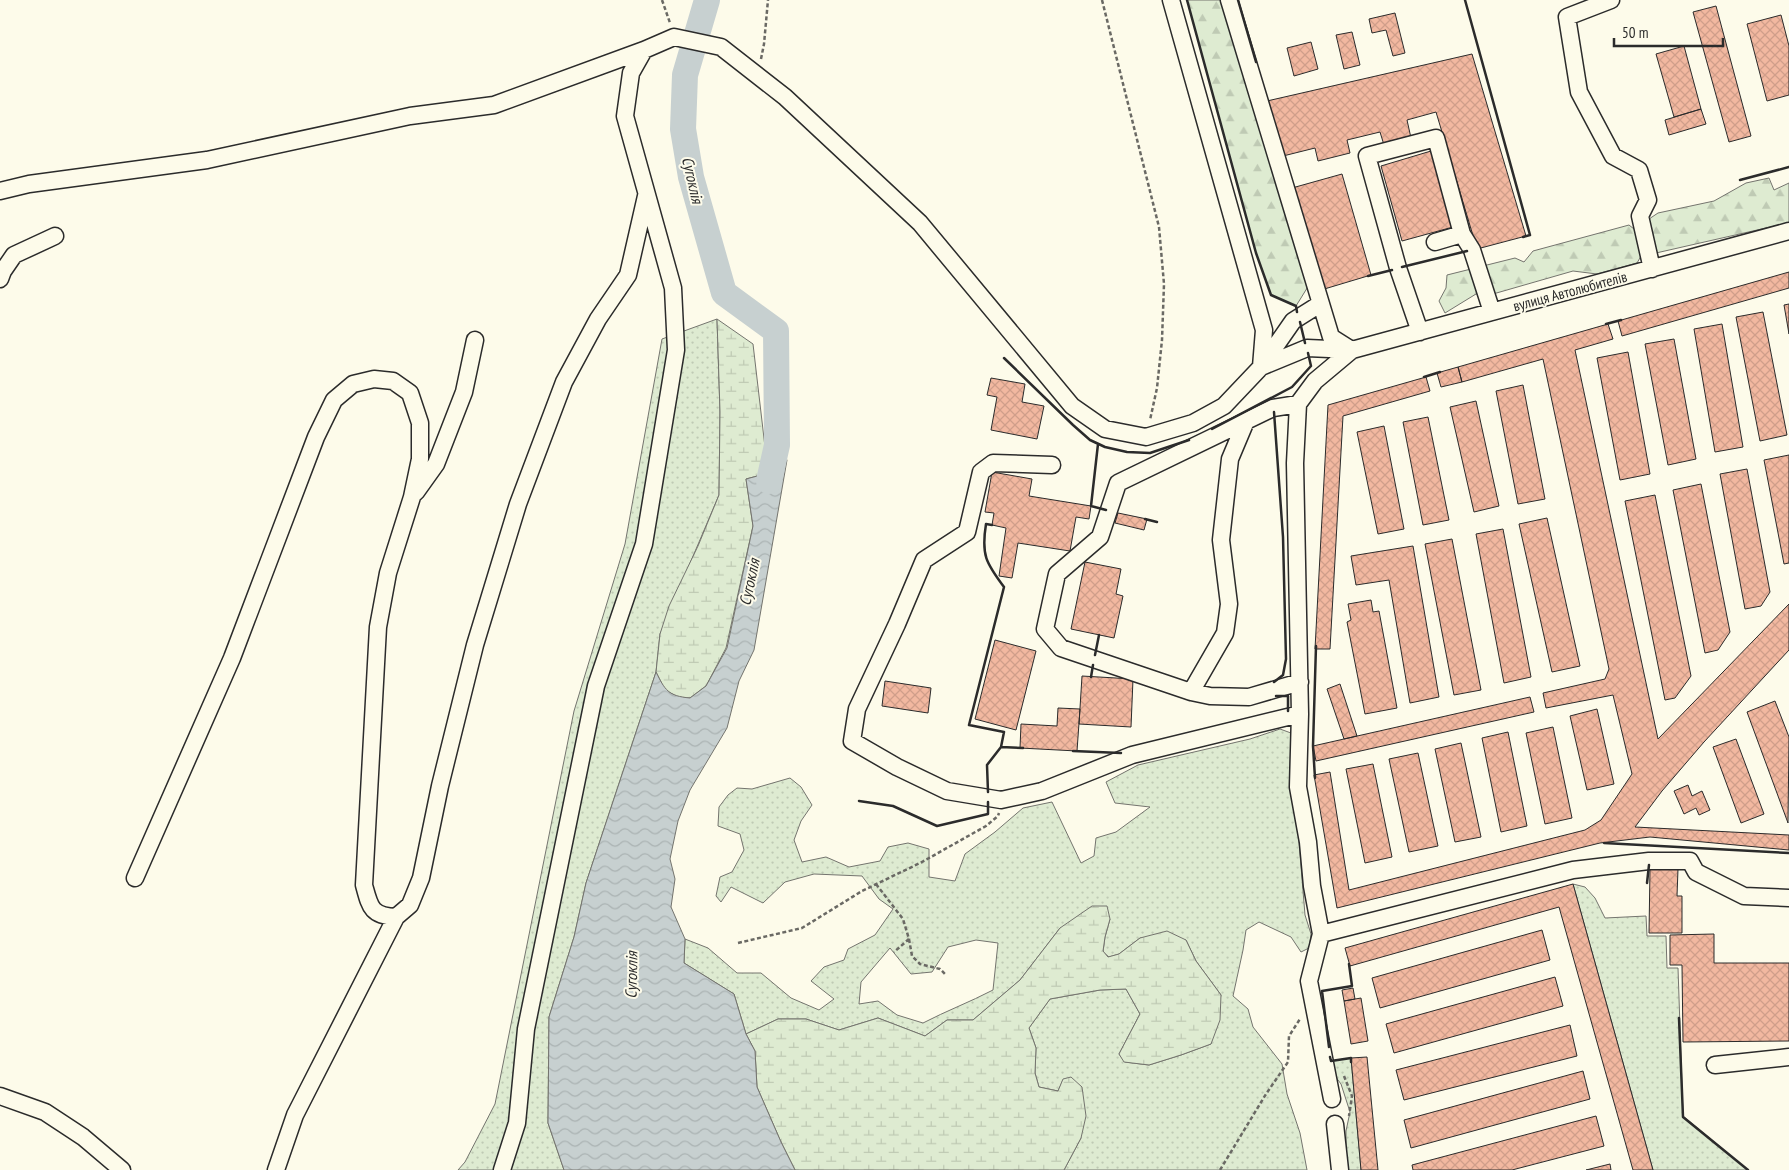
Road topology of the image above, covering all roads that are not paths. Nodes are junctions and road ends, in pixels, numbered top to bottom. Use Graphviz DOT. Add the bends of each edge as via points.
graph roads {
  1 [pos="1171,0"];
  2 [pos="1229,0"];
  3 [pos="1611,0"];
  4 [pos="644,50"];
  5 [pos="0,191"];
  6 [pos="647,194"];
  7 [pos="1789,230"];
  8 [pos="1462,234"];
  9 [pos="55,236"];
  10 [pos="1435,242"];
  11 [pos="1652,269"];
  12 [pos="0,279"];
  13 [pos="1320,304"];
  14 [pos="1492,312"];
  15 [pos="1420,332"];
  16 [pos="475,340"];
  17 [pos="1352,350"];
  18 [pos="1262,367"];
  19 [pos="1298,404"];
  20 [pos="1246,421"];
  21 [pos="1052,465"];
  22 [pos="412,497"];
  23 [pos="1300,682"];
  24 [pos="1191,692"];
  25 [pos="1300,714"];
  26 [pos="135,878"];
  27 [pos="1789,898"];
  28 [pos="396,917"];
  29 [pos="1321,934"];
  30 [pos="1789,1057"];
  31 [pos="1715,1064"];
  32 [pos="0,1096"];
  33 [pos="1332,1099"];
  34 [pos="1335,1124"];
  35 [pos="122,1170"];
  36 [pos="276,1170"];
  37 [pos="502,1170"];
  38 [pos="1340,1170"];
  1 -- 18 [label="street" via="1264,330"];
  2 -- 13 [label="street"];
  3 -- 11 [label="street" via="1567,17 1579,92 1614,156 1639,170 1648,200 1640,216"];
  4 -- 5 [label="street" via="494,105 410,116 208,160 30,184"];
  4 -- 6 [label="street" via="631,73 625,116"];
  4 -- 18 [label="street" via="678,37 721,48 785,97 920,223 1072,406 1105,430 1146,437 1193,424 1224,406"];
  6 -- 28 [label="street" via="628,275 598,319 564,382 518,504 475,645 421,878 410,906"];
  6 -- 37 [label="street" via="673,288 676,350 644,544 596,686 526,1029 517,1124"];
  7 -- 11 [label="street, вулиця Автолюбителів"];
  8 -- 10 [label="street"];
  8 -- 14 [label="street" via="1472,250"];
  8 -- 15 [label="street" via="1436,138 1367,156 1398,268"];
  9 -- 12 [label="street" via="14,255"];
  11 -- 14 [label="street, вулиця Автолюбителів"];
  13 -- 17 [label="street" via="1331,338"];
  13 -- 18 [label="street" via="1293,321"];
  14 -- 15 [label="street, вулиця Автолюбителів"];
  15 -- 17 [label="street, вулиця Автолюбителів"];
  16 -- 22 [label="street" via="464,392 436,464"];
  17 -- 18 [label="street" via="1307,348"];
  17 -- 19 [label="street" via="1315,381"];
  19 -- 20 [label="street" via="1273,408"];
  19 -- 23 [label="street" via="1295,463"];
  20 -- 24 [label="street" via="1230,459 1221,540 1229,604 1225,633"];
  20 -- 24 [label="street" via="1118,483 1100,537 1057,574 1045,629 1061,648"];
  21 -- 25 [label="street" via="993,463 981,472 967,532 924,560 857,710 852,741 947,790 1001,800 1042,791 1132,756"];
  22 -- 26 [label="street" via="420,459 420,423 410,393 393,381 374,379 353,384 334,400 316,437 232,658"];
  22 -- 28 [label="street" via="388,574 378,627 364,886 370,907 382,917"];
  23 -- 24 [label="street" via="1249,697"];
  23 -- 25 [label="street"];
  25 -- 29 [label="street" via="1298,787"];
  27 -- 29 [label="street" via="1744,896 1696,872 1690,860 1649,861 1573,870"];
  28 -- 36 [label="street" via="295,1115"];
  29 -- 33 [label="street" via="1309,981"];
  30 -- 31 [label="street"];
  32 -- 35 [label="street" via="44,1112 83,1137"];
  34 -- 38 [label="street"];
}
